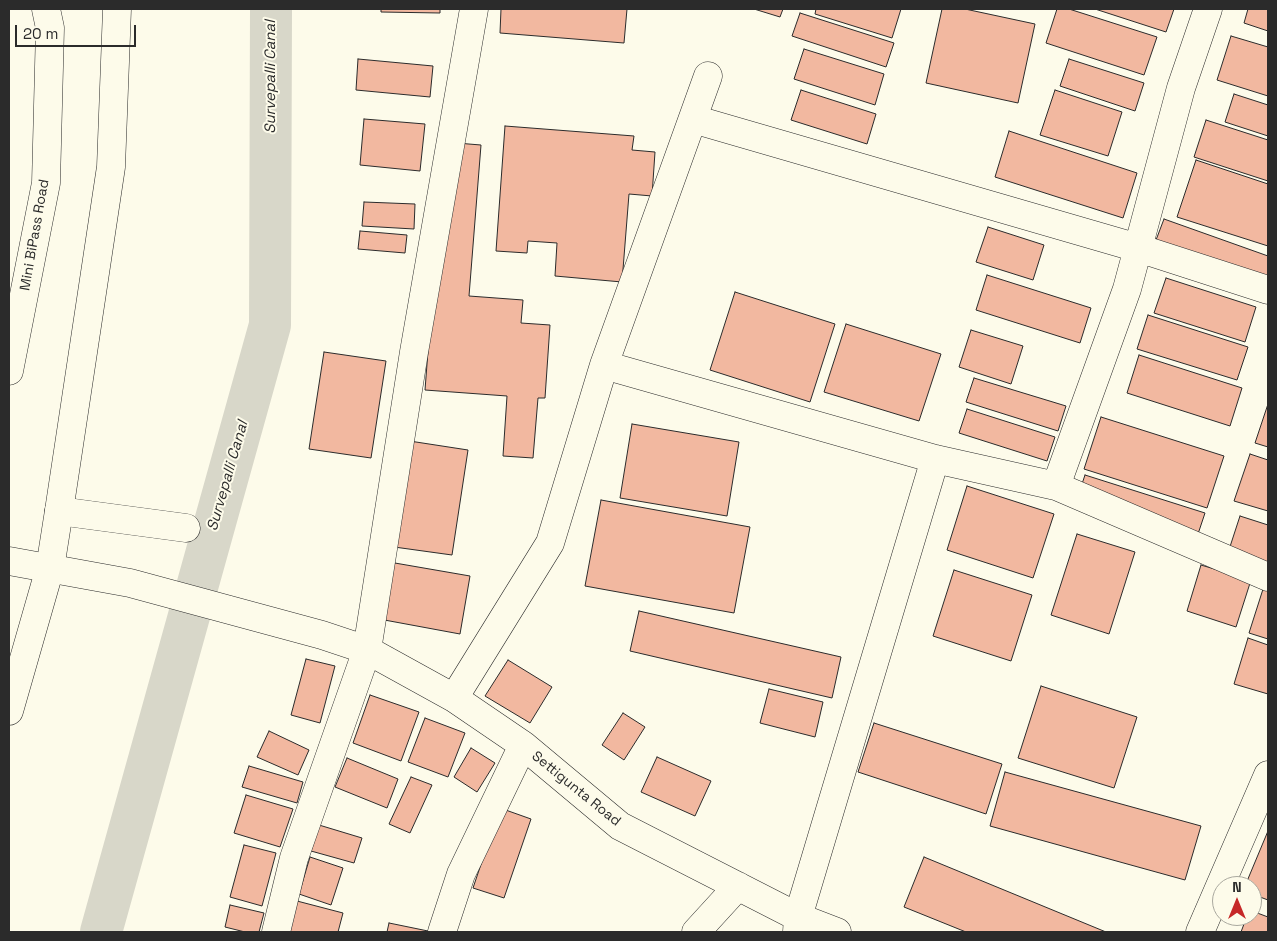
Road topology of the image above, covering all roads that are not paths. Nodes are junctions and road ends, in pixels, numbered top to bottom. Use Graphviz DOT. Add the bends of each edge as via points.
graph roads {
  1 [pos="46,9"];
  2 [pos="117,9"];
  3 [pos="474,9"];
  4 [pos="1208,9"];
  5 [pos="708,76"];
  6 [pos="693,119"];
  7 [pos="1138,248"];
  8 [pos="1268,290"];
  9 [pos="604,365"];
  10 [pos="9,371"];
  11 [pos="935,459"];
  12 [pos="1056,486"];
  13 [pos="59,511"];
  14 [pos="186,528"];
  15 [pos="9,561"];
  16 [pos="50,568"];
  17 [pos="1268,577"];
  18 [pos="367,650"];
  19 [pos="454,698"];
  20 [pos="9,711"];
  21 [pos="522,745"];
  22 [pos="1268,775"];
  23 [pos="738,886"];
  24 [pos="798,924"];
  25 [pos="276,932"];
  26 [pos="442,932"];
  27 [pos="696,932"];
  28 [pos="837,932"];
  29 [pos="1200,932"];
  1 -- 10 [label="street, Mini BiPass Road" via="50,28 46,183"];
  2 -- 13 [label="street" via="111,166"];
  3 -- 18 [label="street" via="414,352"];
  4 -- 7 [label="street" via="1181,88"];
  5 -- 6 [label="street"];
  6 -- 7 [label="street"];
  6 -- 9 [label="street"];
  7 -- 8 [label="street"];
  7 -- 12 [label="street" via="1127,288"];
  9 -- 11 [label="street"];
  9 -- 19 [label="street" via="550,543"];
  11 -- 12 [label="street"];
  11 -- 24 [label="street"];
  12 -- 17 [label="street"];
  13 -- 14 [label="street"];
  13 -- 16 [label="street"];
  15 -- 16 [label="street, Settigunta Road"];
  16 -- 18 [label="street, Settigunta Road" via="130,583"];
  16 -- 20 [label="street"];
  18 -- 19 [label="street, Settigunta Road"];
  18 -- 25 [label="street" via="294,858"];
  19 -- 21 [label="street, Settigunta Road"];
  21 -- 23 [label="street, Settigunta Road" via="620,826"];
  21 -- 26 [label="street" via="461,874"];
  22 -- 29 [label="street"];
  23 -- 24 [label="street, Settigunta Road"];
  23 -- 27 [label="street"];
  24 -- 28 [label="street, Settigunta Road"];
}
